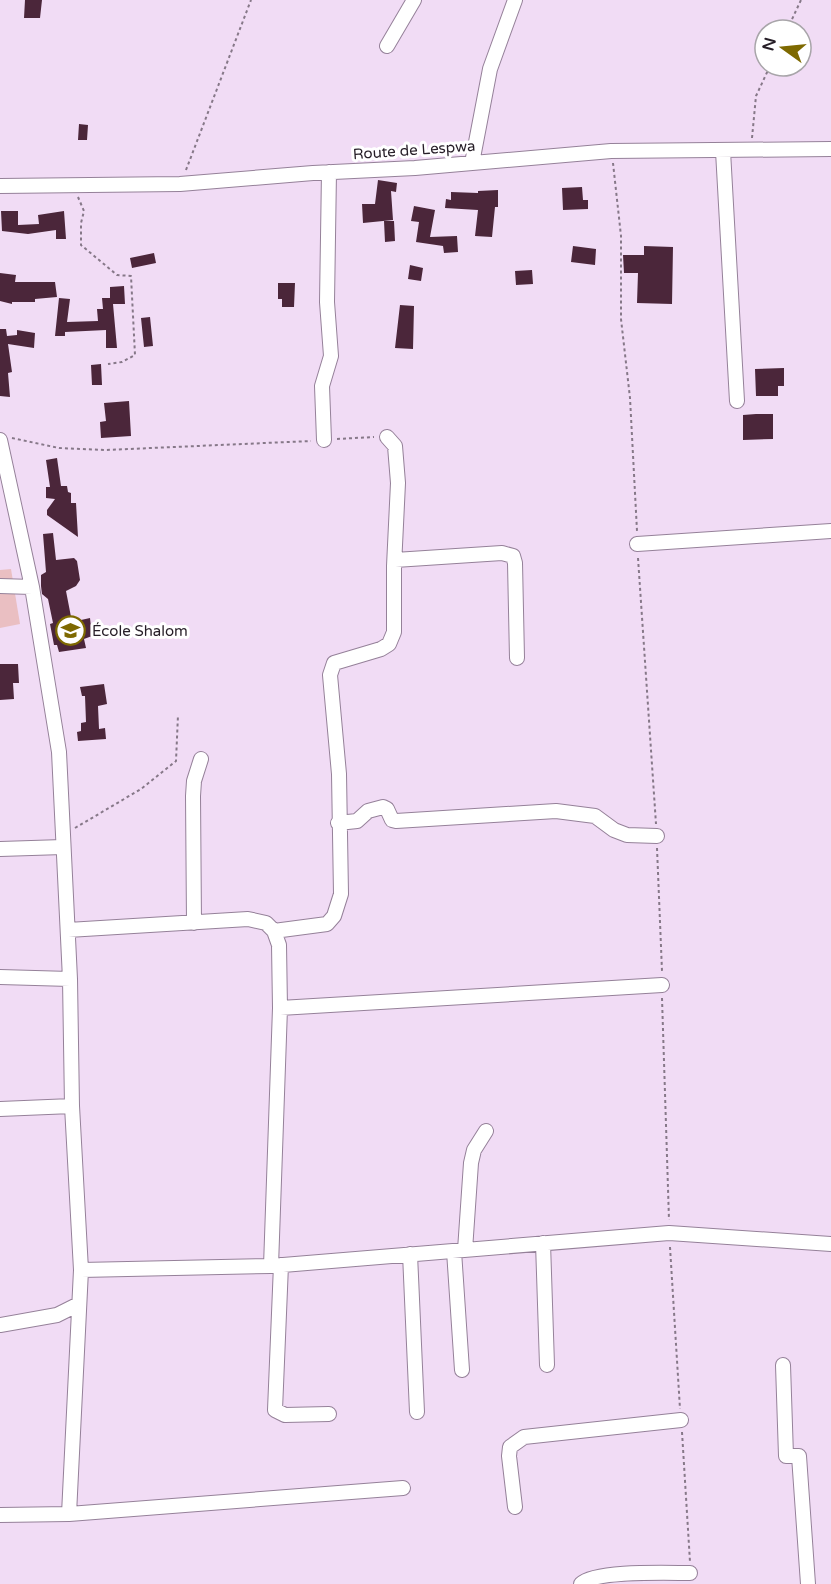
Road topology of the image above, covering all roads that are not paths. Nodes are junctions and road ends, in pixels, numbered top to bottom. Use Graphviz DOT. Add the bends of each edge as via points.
graph roads {
  1 [pos="414,0"];
  2 [pos="515,0"];
  3 [pos="387,46"];
  4 [pos="831,149"];
  5 [pos="723,151"];
  6 [pos="472,163"];
  7 [pos="329,172"];
  8 [pos="0,186"];
  9 [pos="737,401"];
  10 [pos="387,437"];
  11 [pos="5,439"];
  12 [pos="324,440"];
  13 [pos="831,531"];
  14 [pos="637,544"];
  15 [pos="395,560"];
  16 [pos="0,586"];
  17 [pos="32,587"];
  18 [pos="517,658"];
  19 [pos="201,759"];
  20 [pos="338,823"];
  21 [pos="657,836"];
  22 [pos="63,841"];
  23 [pos="0,849"];
  24 [pos="194,923"];
  25 [pos="68,930"];
  26 [pos="274,931"];
  27 [pos="0,977"];
  28 [pos="70,979"];
  29 [pos="662,985"];
  30 [pos="280,1008"];
  31 [pos="72,1106"];
  32 [pos="0,1109"];
  33 [pos="486,1131"];
  34 [pos="543,1244"];
  35 [pos="831,1244"];
  36 [pos="459,1250"];
  37 [pos="410,1254"];
  38 [pos="276,1265"];
  39 [pos="81,1270"];
  40 [pos="79,1305"];
  41 [pos="0,1325"];
  42 [pos="547,1365"];
  43 [pos="783,1365"];
  44 [pos="462,1370"];
  45 [pos="417,1412"];
  46 [pos="329,1414"];
  47 [pos="681,1420"];
  48 [pos="403,1488"];
  49 [pos="515,1507"];
  50 [pos="69,1514"];
  51 [pos="0,1515"];
  52 [pos="690,1573"];
  53 [pos="581,1584"];
  54 [pos="808,1584"];
  1 -- 3 [label="street"];
  2 -- 6 [label="street" via="490,69"];
  4 -- 5 [label="street, Route de Lespwa"];
  5 -- 6 [label="street, Route de Lespwa" via="611,151"];
  5 -- 9 [label="street"];
  6 -- 7 [label="street, Route de Lespwa"];
  7 -- 8 [label="street, Route de Lespwa" via="180,184"];
  7 -- 12 [label="street" via="327,302 331,356 322,386"];
  10 -- 15 [label="street" via="395,446 398,483"];
  11 -- 17 [label="street"];
  13 -- 14 [label="street"];
  15 -- 18 [label="street" via="502,553 513,556"];
  15 -- 20 [label="street" via="394,632 389,644 334,663 330,675 339,774"];
  16 -- 17 [label="street"];
  17 -- 22 [label="street" via="59,752"];
  19 -- 24 [label="street" via="193,795"];
  20 -- 21 [label="street" via="357,821 383,807 396,821 556,811 596,816 627,835"];
  20 -- 26 [label="street" via="341,894 334,916 327,924"];
  22 -- 23 [label="street"];
  22 -- 25 [label="street"];
  24 -- 25 [label="street"];
  24 -- 26 [label="street" via="248,919 266,923"];
  25 -- 28 [label="street"];
  26 -- 30 [label="street" via="279,945"];
  27 -- 28 [label="street"];
  28 -- 31 [label="street"];
  29 -- 30 [label="street"];
  30 -- 38 [label="street"];
  31 -- 32 [label="street"];
  31 -- 39 [label="street"];
  33 -- 36 [label="street" via="471,1163"];
  34 -- 35 [label="street" via="669,1233"];
  34 -- 36 [label="street"];
  34 -- 42 [label="street"];
  36 -- 37 [label="street"];
  36 -- 44 [label="street"];
  37 -- 38 [label="street"];
  37 -- 45 [label="street"];
  38 -- 39 [label="street"];
  38 -- 46 [label="street" via="275,1410 285,1415"];
  39 -- 40 [label="street"];
  40 -- 41 [label="street" via="57,1315"];
  40 -- 50 [label="street"];
  43 -- 54 [label="street" via="786,1456 799,1456"];
  47 -- 49 [label="street" via="516,1441 509,1456"];
  48 -- 50 [label="street"];
  50 -- 51 [label="street"];
  52 -- 53 [label="street" via="605,1575"];
}
